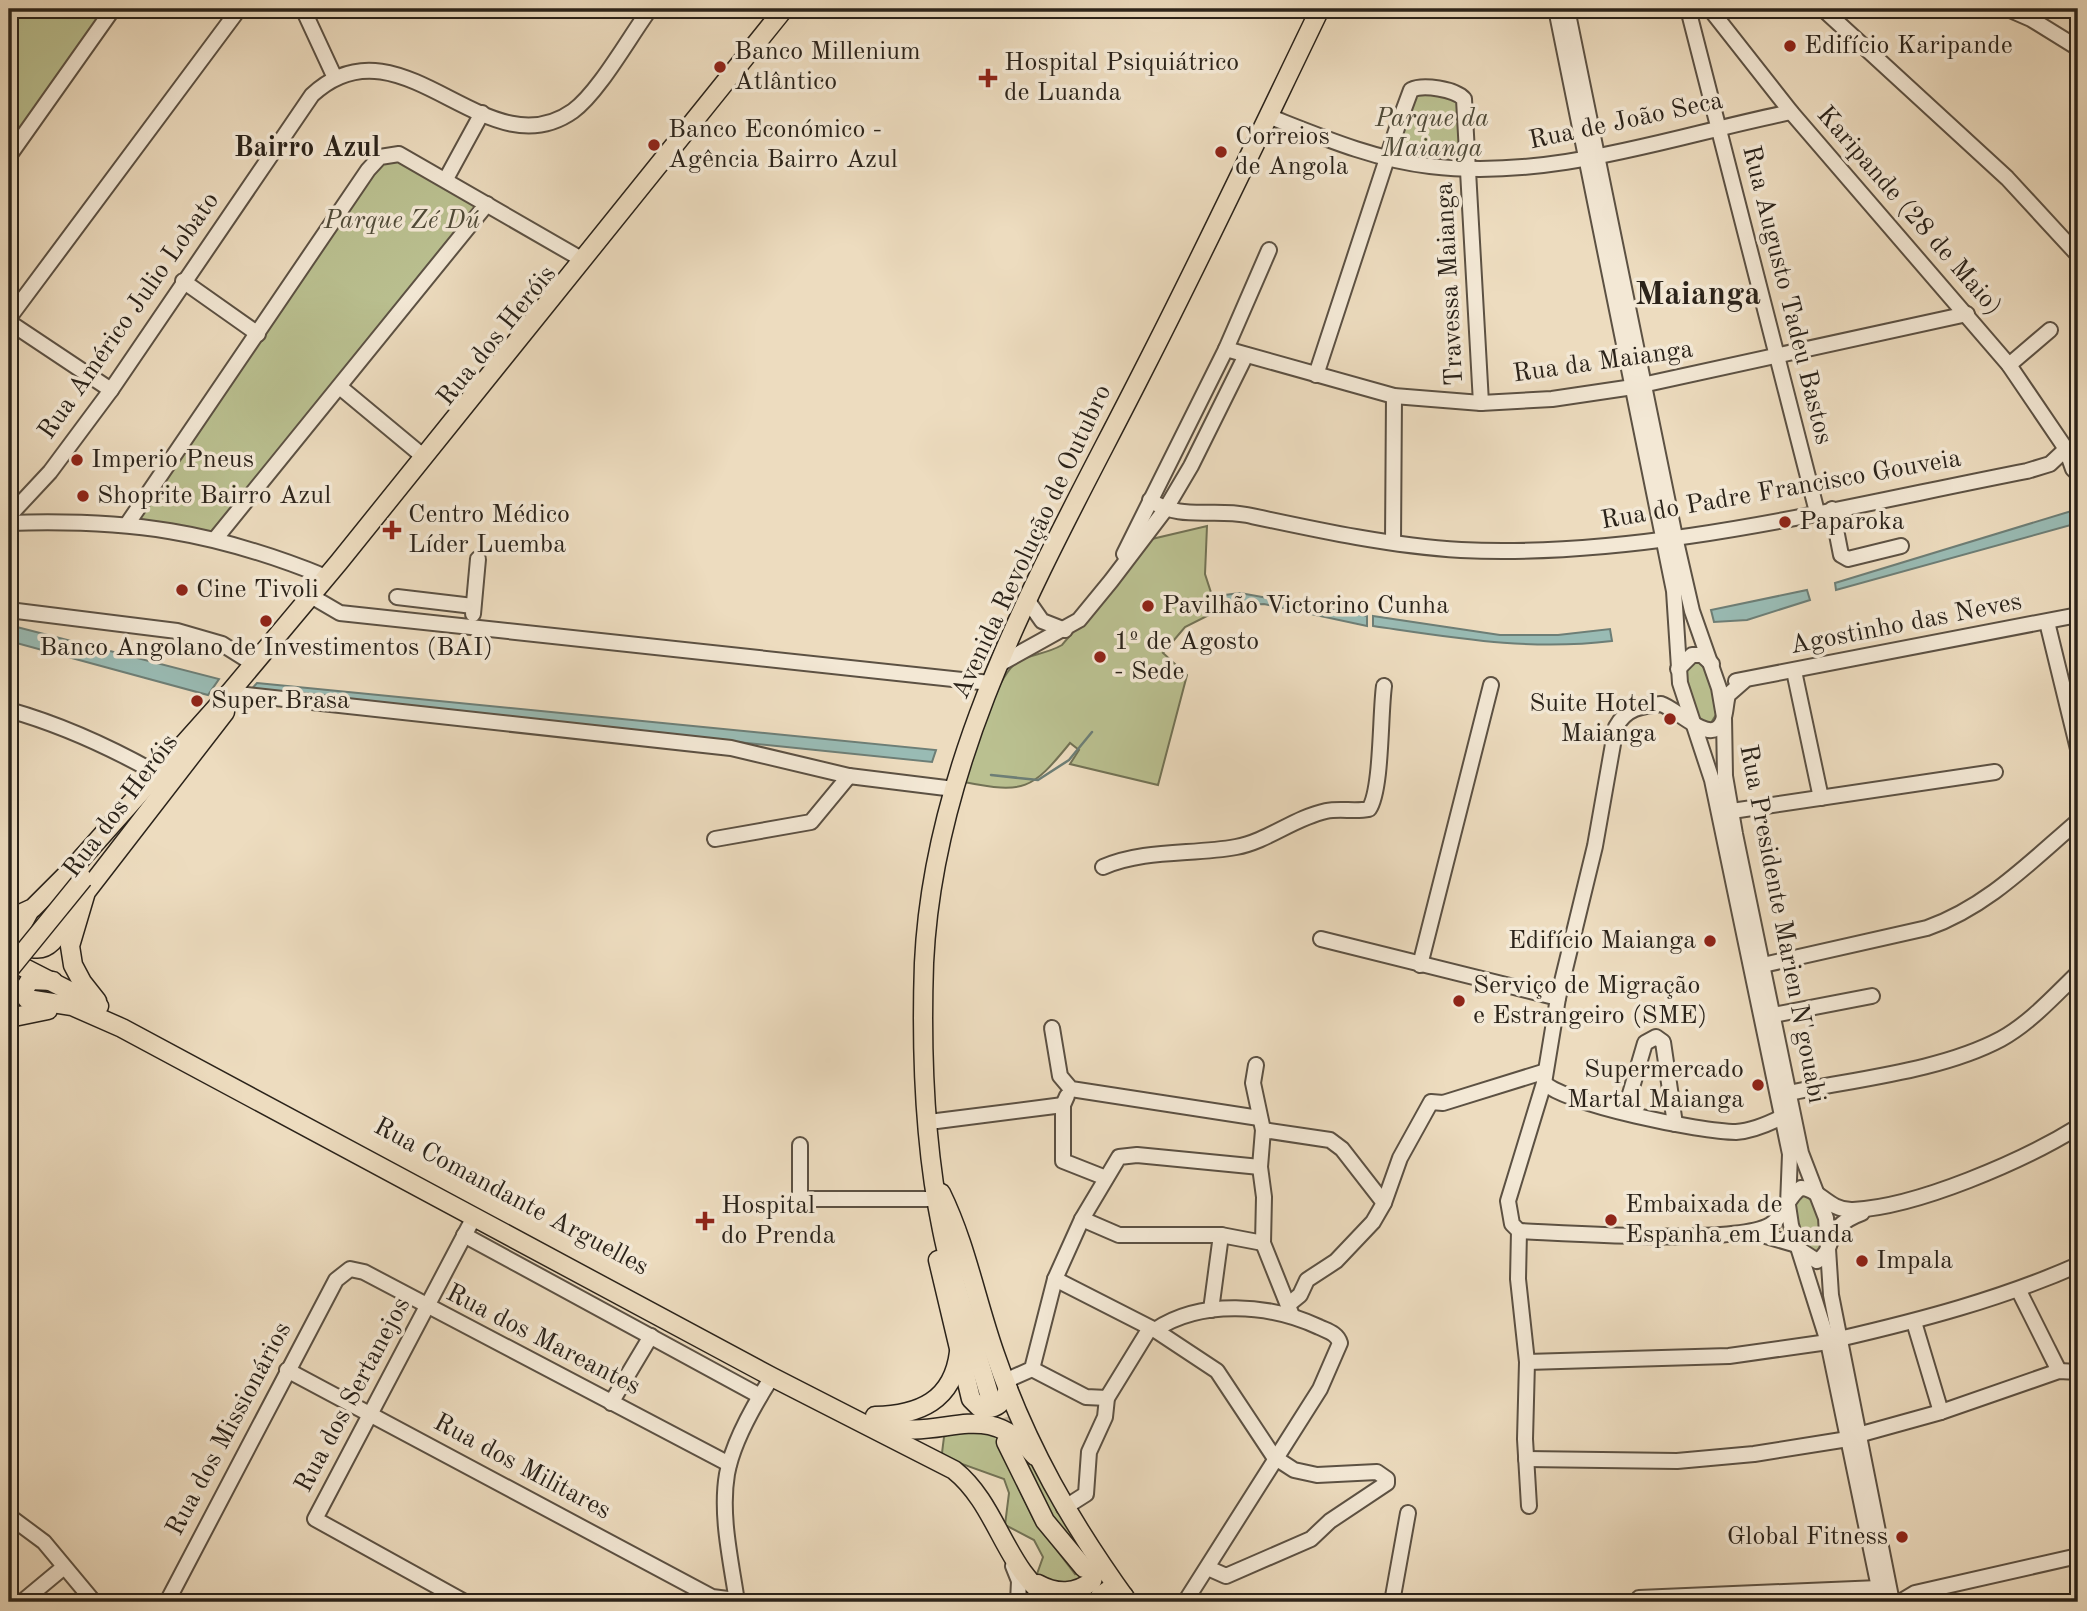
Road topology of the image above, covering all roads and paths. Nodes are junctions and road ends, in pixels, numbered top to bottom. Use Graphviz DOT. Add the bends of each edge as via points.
graph roads {
  1 [pos="113,9"];
  2 [pos="239,9"];
  3 [pos="303,9"];
  4 [pos="650,9"];
  5 [pos="796,9"];
  6 [pos="1320,9"];
  7 [pos="1434,9"];
  8 [pos="1489,9"];
  9 [pos="1556,9"];
  10 [pos="1567,9"];
  11 [pos="1823,9"];
  12 [pos="2008,9"];
  13 [pos="777,14"];
  14 [pos="1714,14"];
  15 [pos="2034,14"];
  16 [pos="1690,15"];
  17 [pos="2078,48"];
  18 [pos="335,78"];
  19 [pos="1791,112"];
  20 [pos="482,113"];
  21 [pos="1268,117"];
  22 [pos="1718,127"];
  23 [pos="9,156"];
  24 [pos="1388,157"];
  25 [pos="1592,157"];
  26 [pos="1469,170"];
  27 [pos="446,179"];
  28 [pos="487,204"];
  29 [pos="1269,250"];
  30 [pos="2078,256"];
  31 [pos="583,260"];
  32 [pos="183,281"];
  33 [pos="1967,314"];
  34 [pos="9,320"];
  35 [pos="2050,330"];
  36 [pos="258,334"];
  37 [pos="1226,349"];
  38 [pos="1246,355"];
  39 [pos="1779,357"];
  40 [pos="2009,365"];
  41 [pos="1316,375"];
  42 [pos="1639,386"];
  43 [pos="341,388"];
  44 [pos="111,390"];
  45 [pos="1394,396"];
  46 [pos="1481,403"];
  47 [pos="2066,449"];
  48 [pos="424,457"];
  49 [pos="2078,474"];
  50 [pos="1150,500"];
  51 [pos="22,502"];
  52 [pos="1832,509"];
  53 [pos="1165,510"];
  54 [pos="1816,512"];
  55 [pos="9,516"];
  56 [pos="36,522"];
  57 [pos="9,523"];
  58 [pos="128,523"];
  59 [pos="216,538"];
  60 [pos="1669,538"];
  61 [pos="1393,542"];
  62 [pos="1901,546"];
  63 [pos="478,559"];
  64 [pos="326,577"];
  65 [pos="1111,580"];
  66 [pos="397,597"];
  67 [pos="316,600"];
  68 [pos="1028,601"];
  69 [pos="474,606"];
  70 [pos="9,610"];
  71 [pos="2078,615"];
  72 [pos="2047,622"];
  73 [pos="471,627"];
  74 [pos="1065,630"];
  75 [pos="1710,660"];
  76 [pos="254,664"];
  77 [pos="998,666"];
  78 [pos="1678,668"];
  79 [pos="1794,671"];
  80 [pos="1744,681"];
  81 [pos="990,683"];
  82 [pos="1491,685"];
  83 [pos="1384,686"];
  84 [pos="234,693"];
  85 [pos="9,710"];
  86 [pos="1724,717"];
  87 [pos="1694,724"];
  88 [pos="2078,749"];
  89 [pos="1994,772"];
  90 [pos="156,773"];
  91 [pos="849,776"];
  92 [pos="954,789"];
  93 [pos="1821,798"];
  94 [pos="1732,811"];
  95 [pos="2078,821"];
  96 [pos="715,839"];
  97 [pos="1103,867"];
  98 [pos="85,886"];
  99 [pos="33,908"];
  100 [pos="9,919"];
  101 [pos="1321,939"];
  102 [pos="9,960"];
  103 [pos="1420,965"];
  104 [pos="1763,965"];
  105 [pos="9,970"];
  106 [pos="2078,973"];
  107 [pos="9,981"];
  108 [pos="53,981"];
  109 [pos="9,987"];
  110 [pos="1872,996"];
  111 [pos="1559,998"];
  112 [pos="1773,1015"];
  113 [pos="9,1018"];
  114 [pos="124,1024"];
  115 [pos="1052,1028"];
  116 [pos="1256,1065"];
  117 [pos="1544,1077"];
  118 [pos="1071,1089"];
  119 [pos="1788,1093"];
  120 [pos="1063,1105"];
  121 [pos="1625,1111"];
  122 [pos="1782,1116"];
  123 [pos="929,1122"];
  124 [pos="1261,1124"];
  125 [pos="1675,1124"];
  126 [pos="2078,1128"];
  127 [pos="800,1145"];
  128 [pos="1259,1167"];
  129 [pos="934,1177"];
  130 [pos="1106,1178"];
  131 [pos="1819,1196"];
  132 [pos="933,1199"];
  133 [pos="1384,1203"];
  134 [pos="1788,1205"];
  135 [pos="1877,1207"];
  136 [pos="474,1217"];
  137 [pos="1082,1219"];
  138 [pos="1519,1231"];
  139 [pos="1752,1232"];
  140 [pos="464,1235"];
  141 [pos="1221,1235"];
  142 [pos="1829,1240"];
  143 [pos="1263,1243"];
  144 [pos="1797,1246"];
  145 [pos="2078,1265"];
  146 [pos="1055,1279"];
  147 [pos="336,1280"];
  148 [pos="2019,1291"];
  149 [pos="427,1307"];
  150 [pos="1290,1309"];
  151 [pos="1211,1310"];
  152 [pos="1914,1322"];
  153 [pos="1152,1329"];
  154 [pos="651,1336"];
  155 [pos="1833,1341"];
  156 [pos="960,1342"];
  157 [pos="1527,1362"];
  158 [pos="1032,1369"];
  159 [pos="287,1370"];
  160 [pos="2059,1371"];
  161 [pos="2078,1373"];
  162 [pos="772,1377"];
  163 [pos="999,1389"];
  164 [pos="760,1396"];
  165 [pos="1107,1398"];
  166 [pos="611,1403"];
  167 [pos="1941,1412"];
  168 [pos="370,1414"];
  169 [pos="866,1416"];
  170 [pos="1853,1437"];
  171 [pos="1009,1441"];
  172 [pos="927,1455"];
  173 [pos="1035,1456"];
  174 [pos="1274,1457"];
  175 [pos="1526,1459"];
  176 [pos="729,1464"];
  177 [pos="1529,1506"];
  178 [pos="1063,1508"];
  179 [pos="1408,1513"];
  180 [pos="9,1516"];
  181 [pos="2078,1556"];
  182 [pos="1090,1564"];
  183 [pos="64,1567"];
  184 [pos="1208,1568"];
  185 [pos="1021,1571"];
  186 [pos="1882,1588"];
  187 [pos="1915,1593"];
  188 [pos="1639,1598"];
  189 [pos="736,1601"];
  190 [pos="1117,1601"];
  191 [pos="22,1602"];
  192 [pos="94,1602"];
  193 [pos="169,1602"];
  194 [pos="465,1602"];
  195 [pos="1018,1602"];
  196 [pos="1054,1602"];
  197 [pos="1185,1602"];
  198 [pos="1392,1602"];
  199 [pos="1892,1602"];
  200 [pos="1900,1602"];
  1 -- 23 [label="street"];
  2 -- 34 [label="street"];
  3 -- 18 [label="street"];
  4 -- 20 [label="street, Rua Américo Julio Lobato" via="574,110 542,124 522,125"];
  5 -- 67 [label="main road, Rua dos Heróis"];
  6 -- 21 [label="main road, Avenida Revolução de Outubro"];
  7 -- 8 [label="street"];
  9 -- 25 [label="street, Rua Presidente Marien N'gouabi"];
  10 -- 25 [label="street, Rua Presidente Marien N'gouabi"];
  11 -- 30 [label="street" via="2007,178"];
  12 -- 15 [label="street"];
  13 -- 31 [label="main road, Rua dos Heróis"];
  14 -- 16 [label="street" via="1698,10"];
  14 -- 19 [label="street, Karipande (28 de Maio)"];
  15 -- 17 [label="street"];
  16 -- 22 [label="street, Rua Augusto Tadeu Bastos"];
  18 -- 20 [label="street, Rua Américo Julio Lobato" via="370,69 391,72"];
  18 -- 32 [label="street, Rua Américo Julio Lobato" via="312,95"];
  19 -- 22 [label="street, Rua de João Seca"];
  19 -- 33 [label="street, Karipande (28 de Maio)"];
  20 -- 27 [label="street"];
  21 -- 24 [label="street, Rua de João Seca"];
  21 -- 68 [label="main road, Avenida Revolução de Outubro"];
  22 -- 25 [label="street, Rua de João Seca"];
  22 -- 39 [label="street, Rua Augusto Tadeu Bastos"];
  24 -- 26 [label="street, Rua de João Seca"];
  24 -- 26 [label="street, Travessa Maianga" via="1409,94 1420,87 1462,96"];
  24 -- 41 [label="street, Travessa Maianga"];
  25 -- 26 [label="street, Rua de João Seca" via="1527,168"];
  25 -- 42 [label="street, Rua Presidente Marien N'gouabi"];
  26 -- 46 [label="street, Travessa Maianga"];
  27 -- 28 [label="street"];
  27 -- 36 [label="street" via="399,154 375,161"];
  28 -- 31 [label="street"];
  28 -- 43 [label="street"];
  29 -- 37 [label="street"];
  31 -- 48 [label="main road, Rua dos Heróis"];
  32 -- 36 [label="street"];
  32 -- 44 [label="street, Rua Américo Julio Lobato"];
  33 -- 39 [label="street, Rua da Maianga"];
  33 -- 40 [label="street, Karipande (28 de Maio)"];
  34 -- 44 [label="street"];
  35 -- 40 [label="street"];
  36 -- 58 [label="street"];
  37 -- 38 [label="street"];
  37 -- 50 [label="street"];
  38 -- 41 [label="street, Rua da Maianga"];
  38 -- 53 [label="street"];
  39 -- 42 [label="street, Rua da Maianga"];
  39 -- 54 [label="street, Rua Augusto Tadeu Bastos"];
  40 -- 47 [label="street, Karipande (28 de Maio)"];
  41 -- 45 [label="street, Rua da Maianga"];
  42 -- 46 [label="street, Rua da Maianga" via="1552,399"];
  42 -- 60 [label="street, Rua Presidente Marien N'gouabi"];
  43 -- 48 [label="street"];
  43 -- 59 [label="street"];
  44 -- 51 [label="street, Rua Américo Julio Lobato" via="56,465"];
  45 -- 46 [label="street, Rua da Maianga"];
  45 -- 61 [label="street"];
  47 -- 49 [label="street, Karipande (28 de Maio)"];
  47 -- 52 [label="street, Rua do Padre Francisco Gouveia" via="2050,464 2027,471"];
  48 -- 64 [label="main road, Rua dos Heróis"];
  50 -- 53 [label="street, Rua do Padre Francisco Gouveia"];
  50 -- 65 [label="street"];
  51 -- 55 [label="street, Rua Américo Julio Lobato"];
  51 -- 56 [label="street"];
  52 -- 54 [label="street, Rua do Padre Francisco Gouveia"];
  52 -- 62 [label="street" via="1841,555 1848,559"];
  53 -- 61 [label="street, Rua do Padre Francisco Gouveia" via="1234,512"];
  53 -- 65 [label="street"];
  54 -- 60 [label="street, Rua do Padre Francisco Gouveia"];
  56 -- 57 [label="street"];
  56 -- 58 [label="street"];
  58 -- 59 [label="street"];
  59 -- 64 [label="street"];
  60 -- 61 [label="street, Rua do Padre Francisco Gouveia" via="1531,551 1460,550"];
  60 -- 75 [label="street, Rua Presidente Marien N'gouabi"];
  60 -- 78 [label="street, Rua Presidente Marien N'gouabi"];
  63 -- 69 [label="street"];
  64 -- 76 [label="main road, Rua dos Heróis"];
  65 -- 74 [label="street" via="1079,620"];
  66 -- 69 [label="street"];
  67 -- 73 [label="street" via="340,613"];
  67 -- 84 [label="main road, Rua dos Heróis"];
  68 -- 74 [label="street" via="1042,621"];
  68 -- 77 [label="main road, Avenida Revolução de Outubro"];
  69 -- 73 [label="street"];
  70 -- 76 [label="street" via="177,631 222,644"];
  71 -- 72 [label="street, Agostinho das Neves"];
  72 -- 79 [label="street, Agostinho das Neves"];
  72 -- 88 [label="street"];
  73 -- 81 [label="street"];
  74 -- 77 [label="street"];
  75 -- 78 [label="street" via="1692,655"];
  75 -- 80 [label="street" via="1726,679"];
  75 -- 86 [label="street, Rua Presidente Marien N'gouabi"];
  76 -- 84 [label="main road, Rua dos Heróis"];
  77 -- 81 [label="main road, Avenida Revolução de Outubro"];
  78 -- 87 [label="street, Rua Presidente Marien N'gouabi"];
  79 -- 80 [label="street, Agostinho das Neves"];
  79 -- 93 [label="street"];
  80 -- 86 [label="street" via="1728,695"];
  81 -- 92 [label="main road, Avenida Revolução de Outubro"];
  82 -- 103 [label="street"];
  83 -- 97 [label="street" via="1376,788 1369,809 1327,811 1238,847 1181,850"];
  84 -- 90 [label="main road, Rua dos Heróis"];
  84 -- 91 [label="street" via="731,748"];
  84 -- 98 [label="main road, Rua dos Heróis"];
  84 -- 98 [label="main road, Rua dos Heróis"];
  85 -- 90 [label="street" via="60,725"];
  86 -- 87 [label="street" via="1712,731"];
  86 -- 94 [label="street, Rua Presidente Marien N'gouabi" via="1725,776"];
  87 -- 111 [label="street" via="1661,704 1632,710 1616,727 1595,846"];
  87 -- 122 [label="street, Rua Presidente Marien N'gouabi" via="1725,836"];
  89 -- 93 [label="street"];
  90 -- 99 [label="main road, Rua dos Heróis"];
  91 -- 92 [label="street"];
  91 -- 96 [label="street" via="811,822"];
  92 -- 123 [label="main road, Avenida Revolução de Outubro" via="935,875 924,961 923,1048"];
  93 -- 94 [label="street"];
  94 -- 104 [label="street, Rua Presidente Marien N'gouabi"];
  95 -- 104 [label="street" via="2001,888 1954,919"];
  98 -- 99 [label="main road" via="55,939 41,948 28,946 18,932"];
  98 -- 105 [label="main road, bridge"];
  98 -- 114 [label="main road, Rua dos Heróis" via="70,946 73,965 93,998"];
  99 -- 100 [label="main road, Rua dos Heróis"];
  101 -- 103 [label="street"];
  102 -- 108 [label="main road, Rua Comandante Arguelles"];
  103 -- 111 [label="street"];
  104 -- 112 [label="street, Rua Presidente Marien N'gouabi"];
  106 -- 119 [label="street" via="2022,1025 1977,1049 1923,1066"];
  107 -- 109 [label="main road"];
  108 -- 114 [label="main road, Rua Comandante Arguelles"];
  108 -- 114 [label="main road" via="30,980 25,986 26,998 72,1006"];
  110 -- 112 [label="street"];
  111 -- 117 [label="street"];
  112 -- 119 [label="street, Rua Presidente Marien N'gouabi"];
  113 -- 114 [label="main road" via="51,1009"];
  114 -- 136 [label="main road, Rua Comandante Arguelles"];
  114 -- 169 [label="main road, Rua Comandante Arguelles"];
  115 -- 118 [label="street" via="1060,1076"];
  116 -- 124 [label="street" via="1253,1083"];
  117 -- 121 [label="street" via="1561,1095"];
  117 -- 133 [label="street" via="1443,1103 1431,1102 1400,1158"];
  117 -- 138 [label="street" via="1508,1201 1511,1224"];
  118 -- 120 [label="street"];
  118 -- 124 [label="street"];
  119 -- 131 [label="street, Rua Presidente Marien N'gouabi" via="1801,1153"];
  120 -- 123 [label="street"];
  120 -- 130 [label="street" via="1063,1161"];
  121 -- 125 [label="street"];
  121 -- 125 [label="street" via="1645,1044 1656,1037 1663,1042"];
  122 -- 125 [label="street" via="1735,1132"];
  122 -- 134 [label="street, Rua Presidente Marien N'gouabi" via="1790,1154"];
  123 -- 129 [label="main road, Avenida Revolução de Outubro"];
  124 -- 128 [label="street"];
  124 -- 133 [label="street" via="1330,1140"];
  126 -- 135 [label="street" via="1967,1180"];
  127 -- 132 [label="street" via="800,1199"];
  128 -- 130 [label="street" via="1123,1155"];
  128 -- 143 [label="street"];
  129 -- 132 [label="main road, Avenida Revolução de Outubro"];
  129 -- 163 [label="main road, Avenida Revolução de Outubro" via="957,1227"];
  130 -- 137 [label="street"];
  131 -- 134 [label="street" via="1801,1188"];
  131 -- 135 [label="street" via="1839,1209"];
  131 -- 142 [label="street, Rua Presidente Marien N'gouabi"];
  132 -- 156 [label="main road, Avenida Revolução de Outubro" via="932,1233"];
  133 -- 150 [label="street" via="1336,1261 1307,1280"];
  134 -- 139 [label="street" via="1773,1224"];
  134 -- 144 [label="street, Rua Presidente Marien N'gouabi"];
  135 -- 142 [label="street" via="1845,1220"];
  136 -- 140 [label="street, Rua dos Sertanejos"];
  136 -- 162 [label="main road, Rua Comandante Arguelles"];
  137 -- 141 [label="street" via="1119,1235"];
  137 -- 146 [label="street"];
  138 -- 139 [label="street" via="1628,1235"];
  138 -- 157 [label="street" via="1518,1279"];
  139 -- 144 [label="street"];
  140 -- 149 [label="street, Rua dos Sertanejos"];
  140 -- 154 [label="street"];
  141 -- 143 [label="street"];
  141 -- 151 [label="street"];
  142 -- 144 [label="street" via="1826,1253 1817,1261"];
  142 -- 155 [label="street, Rua Presidente Marien N'gouabi"];
  143 -- 150 [label="street"];
  144 -- 155 [label="street, Rua Presidente Marien N'gouabi"];
  145 -- 148 [label="street"];
  146 -- 153 [label="street"];
  146 -- 158 [label="street"];
  147 -- 149 [label="street, Rua dos Mareantes" via="345,1271 360,1270"];
  147 -- 159 [label="street, Rua dos Missionários"];
  148 -- 152 [label="street"];
  148 -- 160 [label="street"];
  149 -- 166 [label="street, Rua dos Mareantes"];
  149 -- 168 [label="street, Rua dos Sertanejos"];
  150 -- 151 [label="street"];
  150 -- 174 [label="street" via="1335,1335 1340,1343 1320,1389"];
  151 -- 153 [label="street"];
  152 -- 155 [label="street"];
  152 -- 167 [label="street"];
  153 -- 165 [label="street"];
  153 -- 174 [label="street" via="1217,1371"];
  154 -- 164 [label="street"];
  154 -- 166 [label="street"];
  155 -- 157 [label="street" via="1729,1356"];
  155 -- 170 [label="street, Rua Presidente Marien N'gouabi"];
  156 -- 163 [label="main road, Avenida Revolução de Outubro" via="975,1404 996,1407"];
  156 -- 169 [label="main road, Rua Comandante Arguelles" via="953,1374 932,1401 908,1415"];
  157 -- 175 [label="street"];
  158 -- 163 [label="street"];
  158 -- 165 [label="street" via="1086,1397"];
  159 -- 168 [label="street, Rua dos Militares"];
  159 -- 193 [label="street, Rua dos Missionários"];
  160 -- 161 [label="street"];
  160 -- 167 [label="street"];
  162 -- 164 [label="street"];
  162 -- 172 [label="main road, Rua Comandante Arguelles"];
  163 -- 173 [label="main road, Avenida Revolução de Outubro"];
  164 -- 176 [label="street"];
  165 -- 178 [label="street" via="1105,1417 1089,1452 1086,1494"];
  166 -- 176 [label="street, Rua dos Mareantes"];
  167 -- 170 [label="street"];
  168 -- 189 [label="street, Rua dos Militares" via="712,1597"];
  168 -- 194 [label="street, Rua dos Sertanejos" via="315,1519"];
  169 -- 173 [label="main road" via="905,1429 962,1422 992,1425 1015,1436"];
  170 -- 175 [label="street" via="1677,1461"];
  170 -- 186 [label="street, Rua Presidente Marien N'gouabi"];
  171 -- 182 [label="main road, Avenida Revolução de Outubro" via="1045,1521"];
  172 -- 185 [label="main road, Rua Comandante Arguelles" via="970,1483"];
  172 -- 195 [label="street" via="961,1484 983,1513 1019,1581"];
  173 -- 178 [label="main road, Avenida Revolução de Outubro"];
  174 -- 184 [label="street"];
  174 -- 184 [label="street" via="1305,1474 1377,1472 1387,1482 1300,1545 1226,1576"];
  175 -- 177 [label="street"];
  176 -- 189 [label="street" via="726,1521"];
  178 -- 182 [label="main road, Avenida Revolução de Outubro"];
  179 -- 198 [label="street"];
  180 -- 183 [label="street" via="44,1542"];
  181 -- 187 [label="street"];
  182 -- 185 [label="main road" via="1092,1581 1076,1591 1043,1587"];
  182 -- 190 [label="main road, Avenida Revolução de Outubro"];
  183 -- 191 [label="street"];
  183 -- 192 [label="street"];
  184 -- 197 [label="street"];
  185 -- 196 [label="main road, Rua Comandante Arguelles" via="1036,1590"];
  186 -- 187 [label="street"];
  186 -- 188 [label="street"];
  186 -- 199 [label="street, Rua Presidente Marien N'gouabi"];
  187 -- 200 [label="street"];
}
